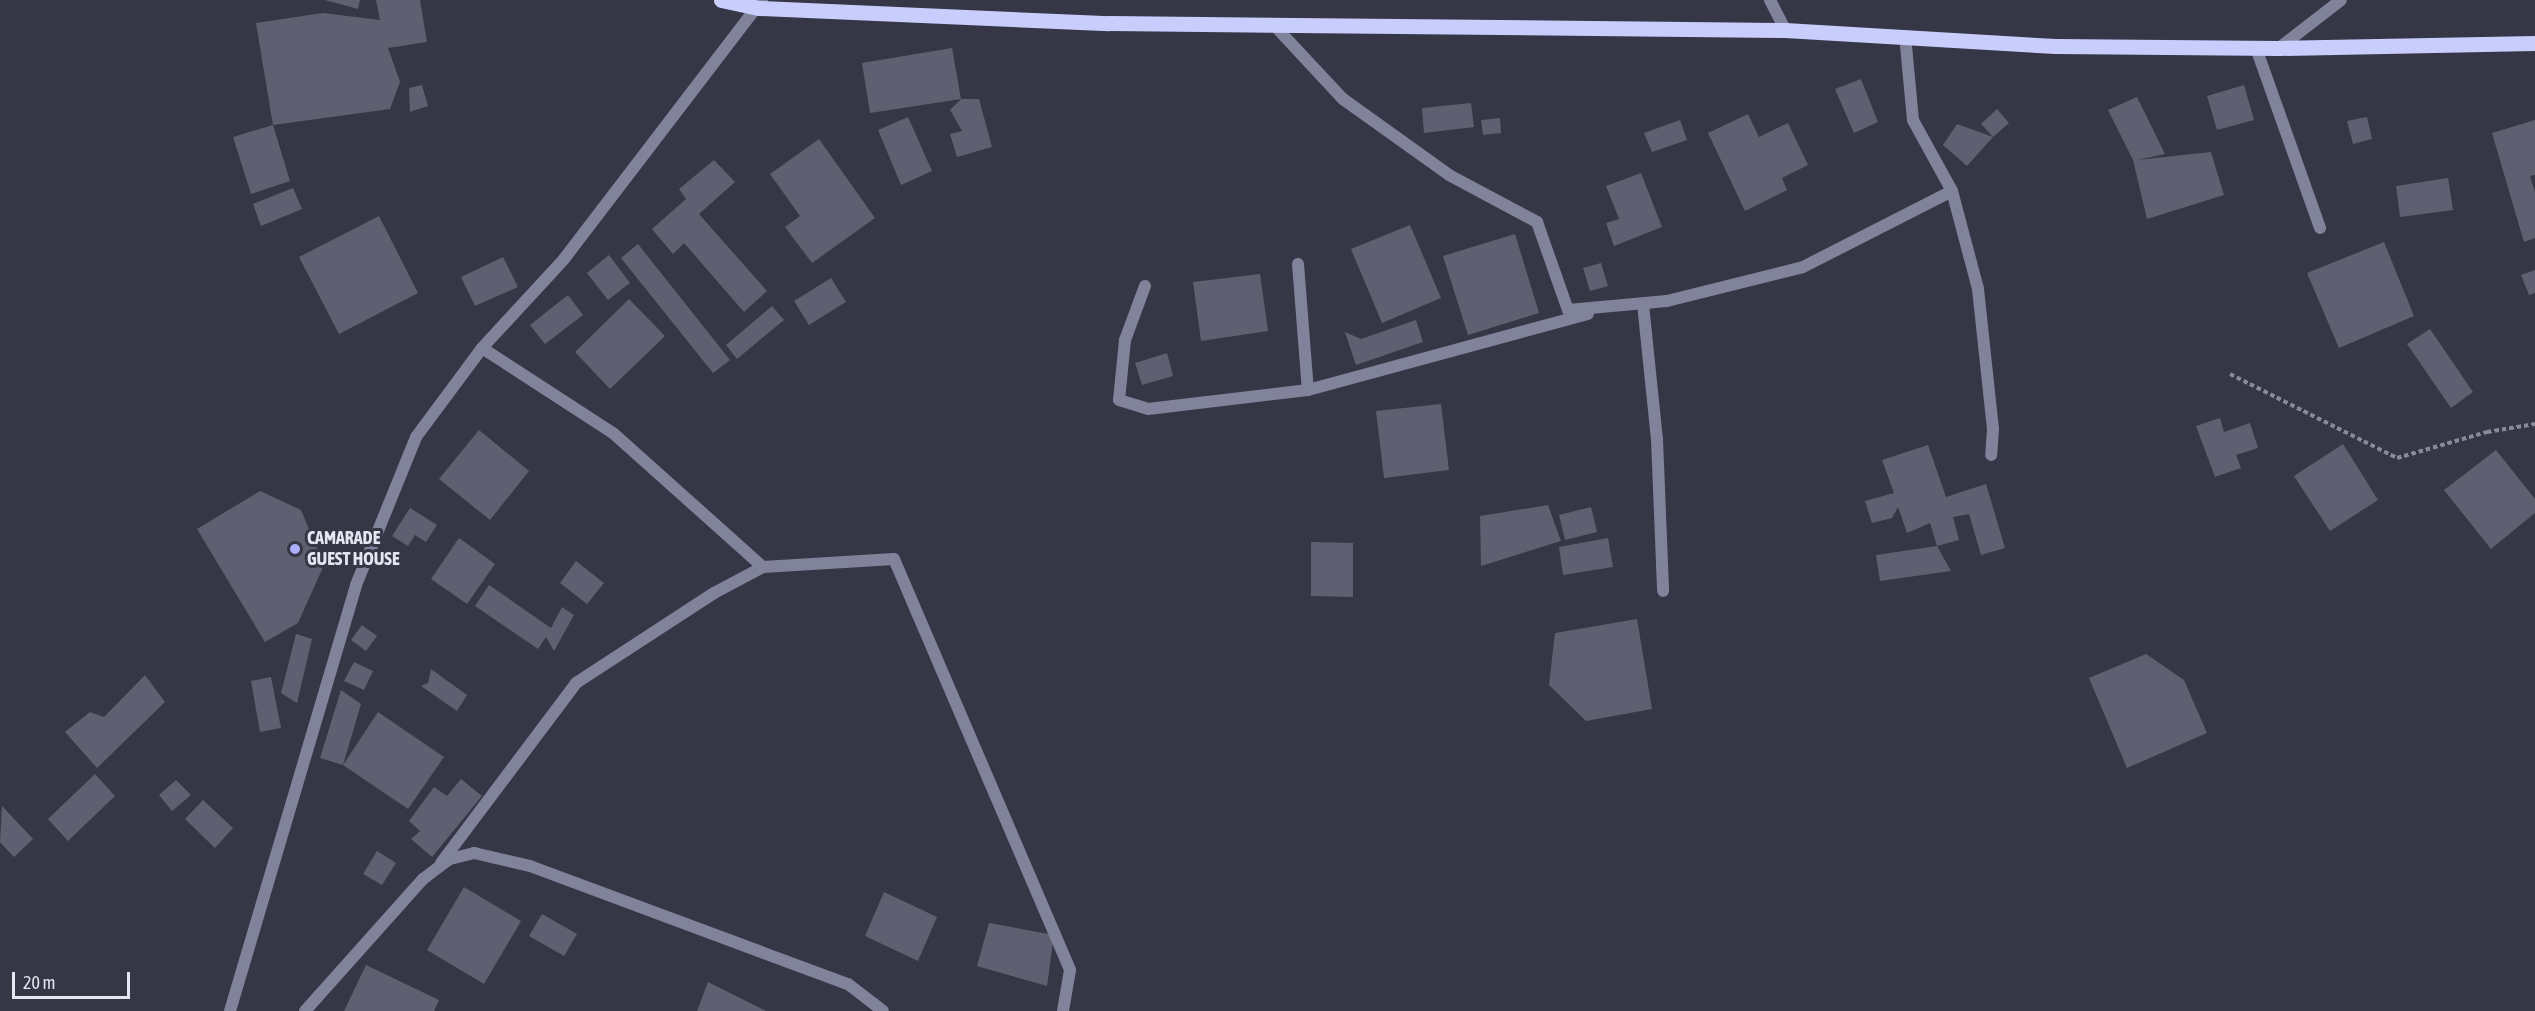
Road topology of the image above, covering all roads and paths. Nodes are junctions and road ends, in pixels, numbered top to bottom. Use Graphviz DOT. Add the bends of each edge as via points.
graph roads {
  1 [pos="721,0"];
  2 [pos="1770,0"];
  3 [pos="2341,0"];
  4 [pos="761,4"];
  5 [pos="1273,24"];
  6 [pos="1785,30"];
  7 [pos="1905,36"];
  8 [pos="2535,43"];
  9 [pos="2256,48"];
  10 [pos="2279,48"];
  11 [pos="1952,191"];
  12 [pos="2320,228"];
  13 [pos="1298,264"];
  14 [pos="1144,286"];
  15 [pos="1643,304"];
  16 [pos="1618,306"];
  17 [pos="482,348"];
  18 [pos="2230,374"];
  19 [pos="1308,390"];
  20 [pos="2535,424"];
  21 [pos="1991,455"];
  22 [pos="764,567"];
  23 [pos="1663,591"];
  24 [pos="438,867"];
  25 [pos="230,1011"];
  26 [pos="305,1011"];
  27 [pos="883,1011"];
  28 [pos="1063,1011"];
  1 -- 4 [label="main road"];
  2 -- 6 [label="street"];
  3 -- 10 [label="street"];
  4 -- 5 [label="main road" via="1109,23"];
  4 -- 17 [label="street" via="564,259"];
  5 -- 6 [label="main road"];
  5 -- 16 [label="street" via="1343,99 1449,175 1537,222 1568,310"];
  6 -- 7 [label="main road"];
  7 -- 9 [label="main road" via="2056,46"];
  7 -- 11 [label="street" via="1913,120"];
  8 -- 10 [label="main road"];
  9 -- 10 [label="main road"];
  9 -- 12 [label="street"];
  11 -- 15 [label="street" via="1803,267"];
  11 -- 21 [label="street" via="1978,289 1993,429"];
  13 -- 19 [label="street"];
  14 -- 19 [label="street" via="1125,340 1119,400 1148,409"];
  15 -- 16 [label="street"];
  15 -- 23 [label="street" via="1657,439"];
  16 -- 19 [label="street"];
  17 -- 22 [label="street" via="613,433"];
  17 -- 25 [label="street" via="416,437 356,585"];
  18 -- 20 [label="path" via="2397,458 2487,432"];
  22 -- 24 [label="street" via="714,593 576,683"];
  22 -- 28 [label="street" via="894,559 1070,970"];
  24 -- 26 [label="street"];
  24 -- 27 [label="street" via="450,859 474,853 530,866 848,984"];
}
